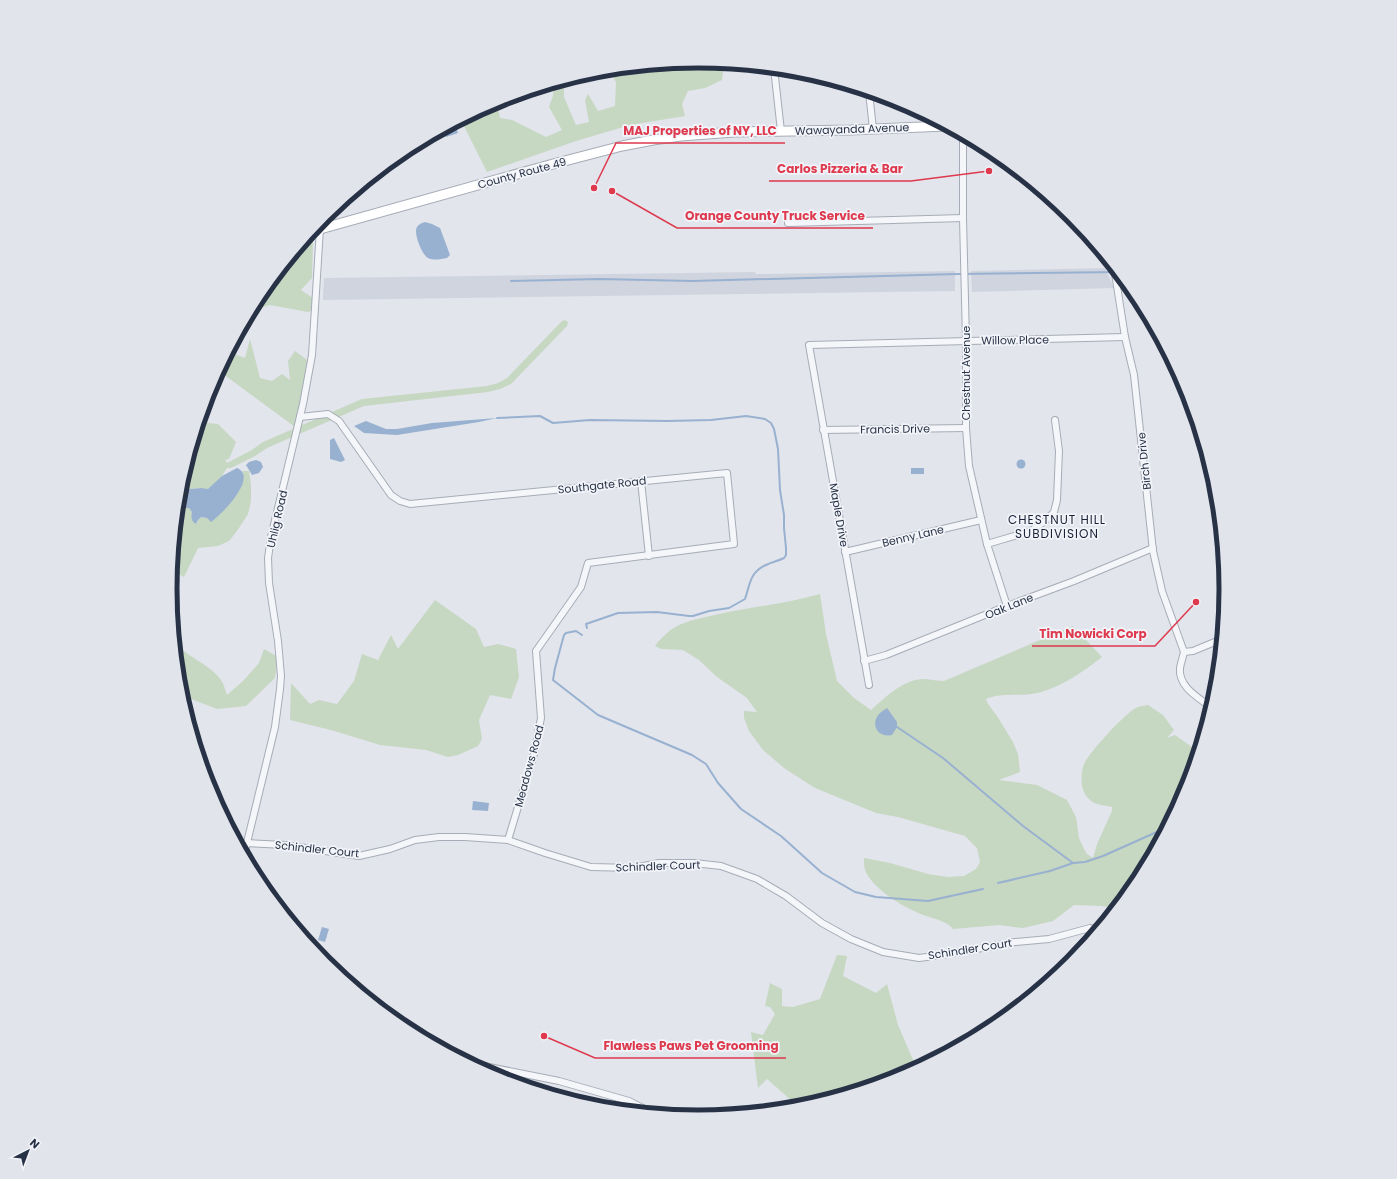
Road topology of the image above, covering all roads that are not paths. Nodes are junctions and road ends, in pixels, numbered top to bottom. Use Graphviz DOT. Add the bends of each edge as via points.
graph roads {
  1 [pos="775,73"];
  2 [pos="870,97"];
  3 [pos="937,126"];
  4 [pos="873,129"];
  5 [pos="781,131"];
  6 [pos="734,132"];
  7 [pos="963,140"];
  8 [pos="963,218"];
  9 [pos="788,223"];
  10 [pos="323,228"];
  11 [pos="316,236"];
  12 [pos="1115,277"];
  13 [pos="1124,337"];
  14 [pos="966,340"];
  15 [pos="809,345"];
  16 [pos="300,418"];
  17 [pos="1055,420"];
  18 [pos="966,428"];
  19 [pos="823,430"];
  20 [pos="641,481"];
  21 [pos="981,520"];
  22 [pos="987,544"];
  23 [pos="1153,548"];
  24 [pos="845,552"];
  25 [pos="649,556"];
  26 [pos="588,563"];
  27 [pos="1007,606"];
  28 [pos="1218,641"];
  29 [pos="1184,652"];
  30 [pos="864,661"];
  31 [pos="869,685"];
  32 [pos="1207,704"];
  33 [pos="508,840"];
  34 [pos="246,843"];
  35 [pos="245,847"];
  36 [pos="1094,929"];
  37 [pos="491,1067"];
  38 [pos="641,1108"];
  1 -- 5 [label="street"];
  2 -- 4 [label="street"];
  3 -- 4 [label="street, Wawayanda Avenue"];
  4 -- 5 [label="street, Wawayanda Avenue"];
  5 -- 6 [label="street, Wawayanda Avenue"];
  6 -- 10 [label="street, County Route 49" via="681,136 622,146"];
  7 -- 8 [label="street, Chestnut Avenue"];
  8 -- 9 [label="street"];
  8 -- 14 [label="street, Chestnut Avenue"];
  11 -- 16 [label="street, Uhlig Road" via="312,355"];
  12 -- 13 [label="street, Birch Drive"];
  13 -- 14 [label="street, Willow Place"];
  13 -- 23 [label="street, Birch Drive" via="1136,389"];
  14 -- 15 [label="street, Willow Place"];
  14 -- 18 [label="street, Chestnut Avenue"];
  15 -- 19 [label="street, Maple Drive"];
  16 -- 20 [label="street, Southgate Road" via="328,414 339,421 391,495 410,504"];
  16 -- 34 [label="street, Uhlig Road" via="268,558 269,583 278,634 280,689 275,727"];
  17 -- 22 [label="street" via="1059,451 1057,500 1054,512 1031,531"];
  18 -- 19 [label="street, Francis Drive"];
  18 -- 21 [label="street, Chestnut Avenue" via="969,466"];
  19 -- 24 [label="street, Maple Drive"];
  20 -- 25 [label="street"];
  20 -- 25 [label="street, Southgate Road" via="727,472 734,537 734,544"];
  21 -- 22 [label="street, Chestnut Avenue"];
  21 -- 24 [label="street, Benny Lane"];
  22 -- 27 [label="street, Chestnut Avenue"];
  23 -- 27 [label="street, Oak Lane"];
  23 -- 29 [label="street, Birch Drive" via="1162,592"];
  24 -- 30 [label="street, Maple Drive"];
  25 -- 26 [label="street, Southgate Road"];
  26 -- 33 [label="street, Meadows Road" via="581,587 536,651 541,718 534,754"];
  27 -- 30 [label="street, Oak Lane" via="886,655"];
  28 -- 29 [label="street"];
  29 -- 32 [label="street" via="1180,679 1187,689"];
  30 -- 31 [label="street, Maple Drive"];
  33 -- 34 [label="street, Schindler Court" via="465,837 415,840 359,856 285,845"];
  33 -- 36 [label="street, Schindler Court" via="591,867 633,868 659,863 721,866 757,879 786,896 822,923 851,939 883,952 919,958 1049,939 1090,928"];
  34 -- 35 [label="street, Uhlig Road"];
  37 -- 38 [label="street" via="559,1081"];
}
